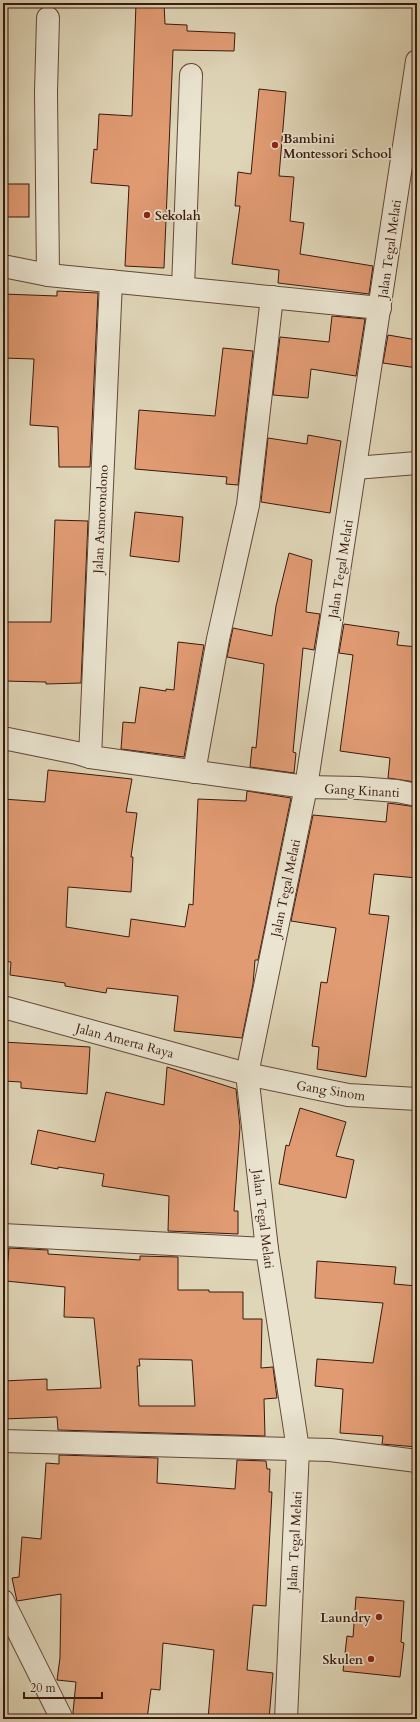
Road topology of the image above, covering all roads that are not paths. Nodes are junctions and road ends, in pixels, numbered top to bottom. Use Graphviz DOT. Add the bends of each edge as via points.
graph roads {
  1 [pos="48,18"];
  2 [pos="417,60"];
  3 [pos="191,75"];
  4 [pos="3,266"];
  5 [pos="48,275"];
  6 [pos="111,281"];
  7 [pos="183,288"];
  8 [pos="272,297"];
  9 [pos="380,308"];
  10 [pos="417,463"];
  11 [pos="355,468"];
  12 [pos="3,738"];
  13 [pos="90,757"];
  14 [pos="194,772"];
  15 [pos="306,787"];
  16 [pos="417,795"];
  17 [pos="3,1007"];
  18 [pos="247,1074"];
  19 [pos="417,1099"];
  20 [pos="3,1235"];
  21 [pos="267,1249"];
  22 [pos="3,1441"];
  23 [pos="298,1450"];
  24 [pos="417,1461"];
  25 [pos="3,1601"];
  26 [pos="62,1719"];
  27 [pos="286,1719"];
  1 -- 5 [label="street"];
  2 -- 9 [label="street, Jalan Tegal Melati"];
  3 -- 7 [label="street"];
  4 -- 5 [label="street"];
  5 -- 6 [label="street"];
  6 -- 7 [label="street"];
  6 -- 13 [label="street, Jalan Asmorondono"];
  7 -- 8 [label="street"];
  8 -- 9 [label="street"];
  8 -- 14 [label="street" via="248,505 218,639"];
  9 -- 11 [label="street, Jalan Tegal Melati"];
  10 -- 11 [label="street"];
  11 -- 15 [label="street, Jalan Tegal Melati"];
  12 -- 13 [label="street, Gang Kinanti"];
  13 -- 14 [label="street, Gang Kinanti"];
  14 -- 15 [label="street, Gang Kinanti"];
  15 -- 16 [label="street, Gang Kinanti" via="358,788"];
  15 -- 18 [label="street, Jalan Tegal Melati"];
  17 -- 18 [label="street, Jalan Amerta Raya"];
  18 -- 19 [label="street, Gang Sinom" via="348,1095"];
  18 -- 21 [label="street, Jalan Tegal Melati"];
  20 -- 21 [label="street"];
  21 -- 23 [label="street, Jalan Tegal Melati"];
  22 -- 23 [label="street"];
  23 -- 24 [label="street" via="330,1450"];
  23 -- 27 [label="street, Jalan Tegal Melati"];
  25 -- 26 [label="street"];
}
